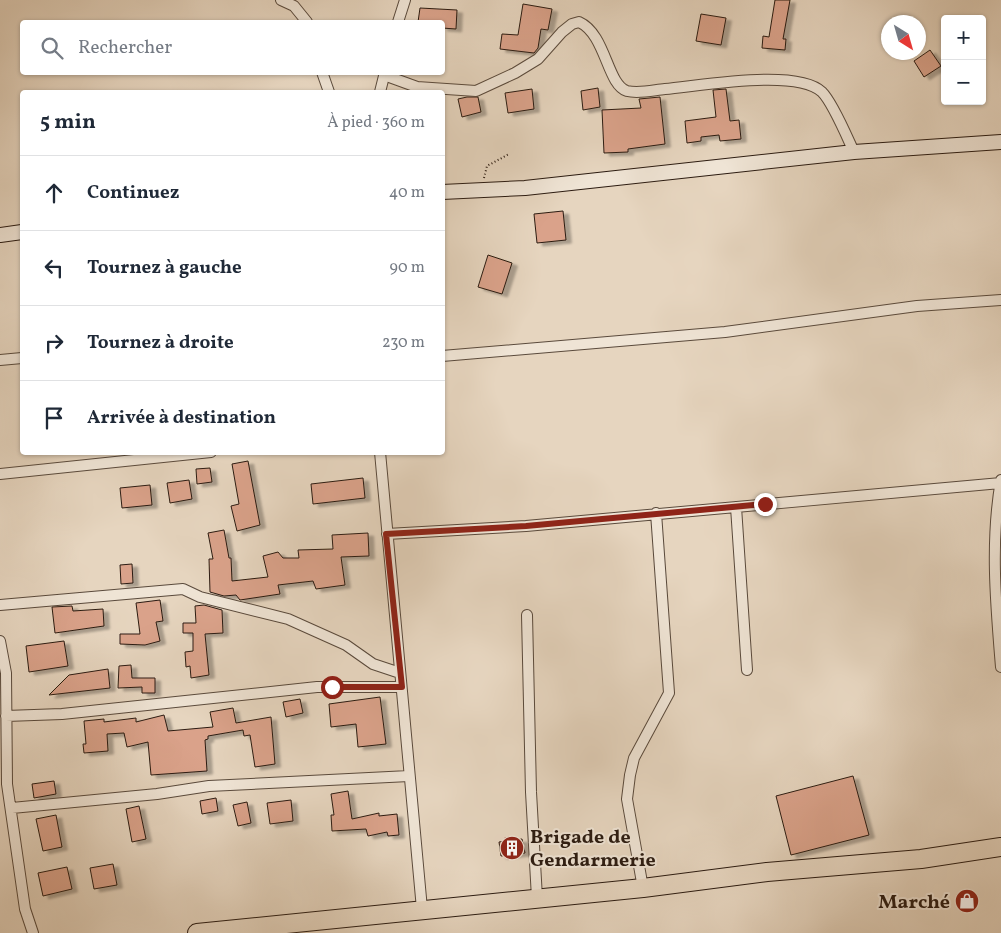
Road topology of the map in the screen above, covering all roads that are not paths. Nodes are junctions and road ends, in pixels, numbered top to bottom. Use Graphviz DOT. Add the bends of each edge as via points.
graph roads {
  1 [pos="281,0"];
  2 [pos="405,0"];
  3 [pos="305,20"];
  4 [pos="399,20"];
  5 [pos="323,75"];
  6 [pos="384,75"];
  7 [pos="387,75"];
  8 [pos="328,90"];
  9 [pos="380,90"];
  10 [pos="1001,142"];
  11 [pos="854,152"];
  12 [pos="445,192"];
  13 [pos="20,232"];
  14 [pos="0,235"];
  15 [pos="1001,300"];
  16 [pos="445,356"];
  17 [pos="20,358"];
  18 [pos="0,360"];
  19 [pos="183,455"];
  20 [pos="380,455"];
  21 [pos="0,474"];
  22 [pos="1001,482"];
  23 [pos="736,506"];
  24 [pos="656,513"];
  25 [pos="386,534"];
  26 [pos="0,605"];
  27 [pos="527,615"];
  28 [pos="0,641"];
  29 [pos="1001,668"];
  30 [pos="748,670"];
  31 [pos="400,674"];
  32 [pos="402,687"];
  33 [pos="6,716"];
  34 [pos="409,776"];
  35 [pos="12,808"];
  36 [pos="1001,847"];
  37 [pos="642,888"];
  38 [pos="537,898"];
  39 [pos="422,909"];
  40 [pos="33,933"];
  41 [pos="197,933"];
  1 -- 3 [label="street" via="294,6"];
  2 -- 4 [label="street"];
  5 -- 8 [label="street"];
  6 -- 9 [label="street"];
  7 -- 11 [label="street" via="417,87 476,91 538,59 572,24 579,22 588,26 616,81 628,91 696,87 723,81 809,83 823,92"];
  10 -- 11 [label="street"];
  11 -- 12 [label="street" via="525,188"];
  13 -- 14 [label="street"];
  15 -- 16 [label="street" via="917,306 725,332"];
  17 -- 18 [label="street"];
  19 -- 21 [label="street"];
  20 -- 25 [label="street"];
  22 -- 23 [label="street"];
  22 -- 29 [label="street" via="995,590"];
  23 -- 24 [label="street"];
  23 -- 30 [label="street"];
  24 -- 25 [label="street" via="526,526"];
  24 -- 37 [label="street" via="669,693 634,758 630,775 627,798"];
  25 -- 31 [label="street"];
  26 -- 31 [label="street" via="182,590 288,619 346,645 373,664"];
  27 -- 38 [label="street"];
  28 -- 33 [label="street" via="6,673"];
  31 -- 32 [label="street"];
  32 -- 33 [label="street" via="317,687 81,712"];
  32 -- 34 [label="street"];
  33 -- 35 [label="street" via="7,774"];
  34 -- 35 [label="street" via="209,786"];
  34 -- 39 [label="street"];
  35 -- 40 [label="street" via="25,909"];
  36 -- 37 [label="highway" via="911,860 767,872"];
  37 -- 38 [label="highway"];
  38 -- 39 [label="highway"];
  39 -- 41 [label="highway"];
}
